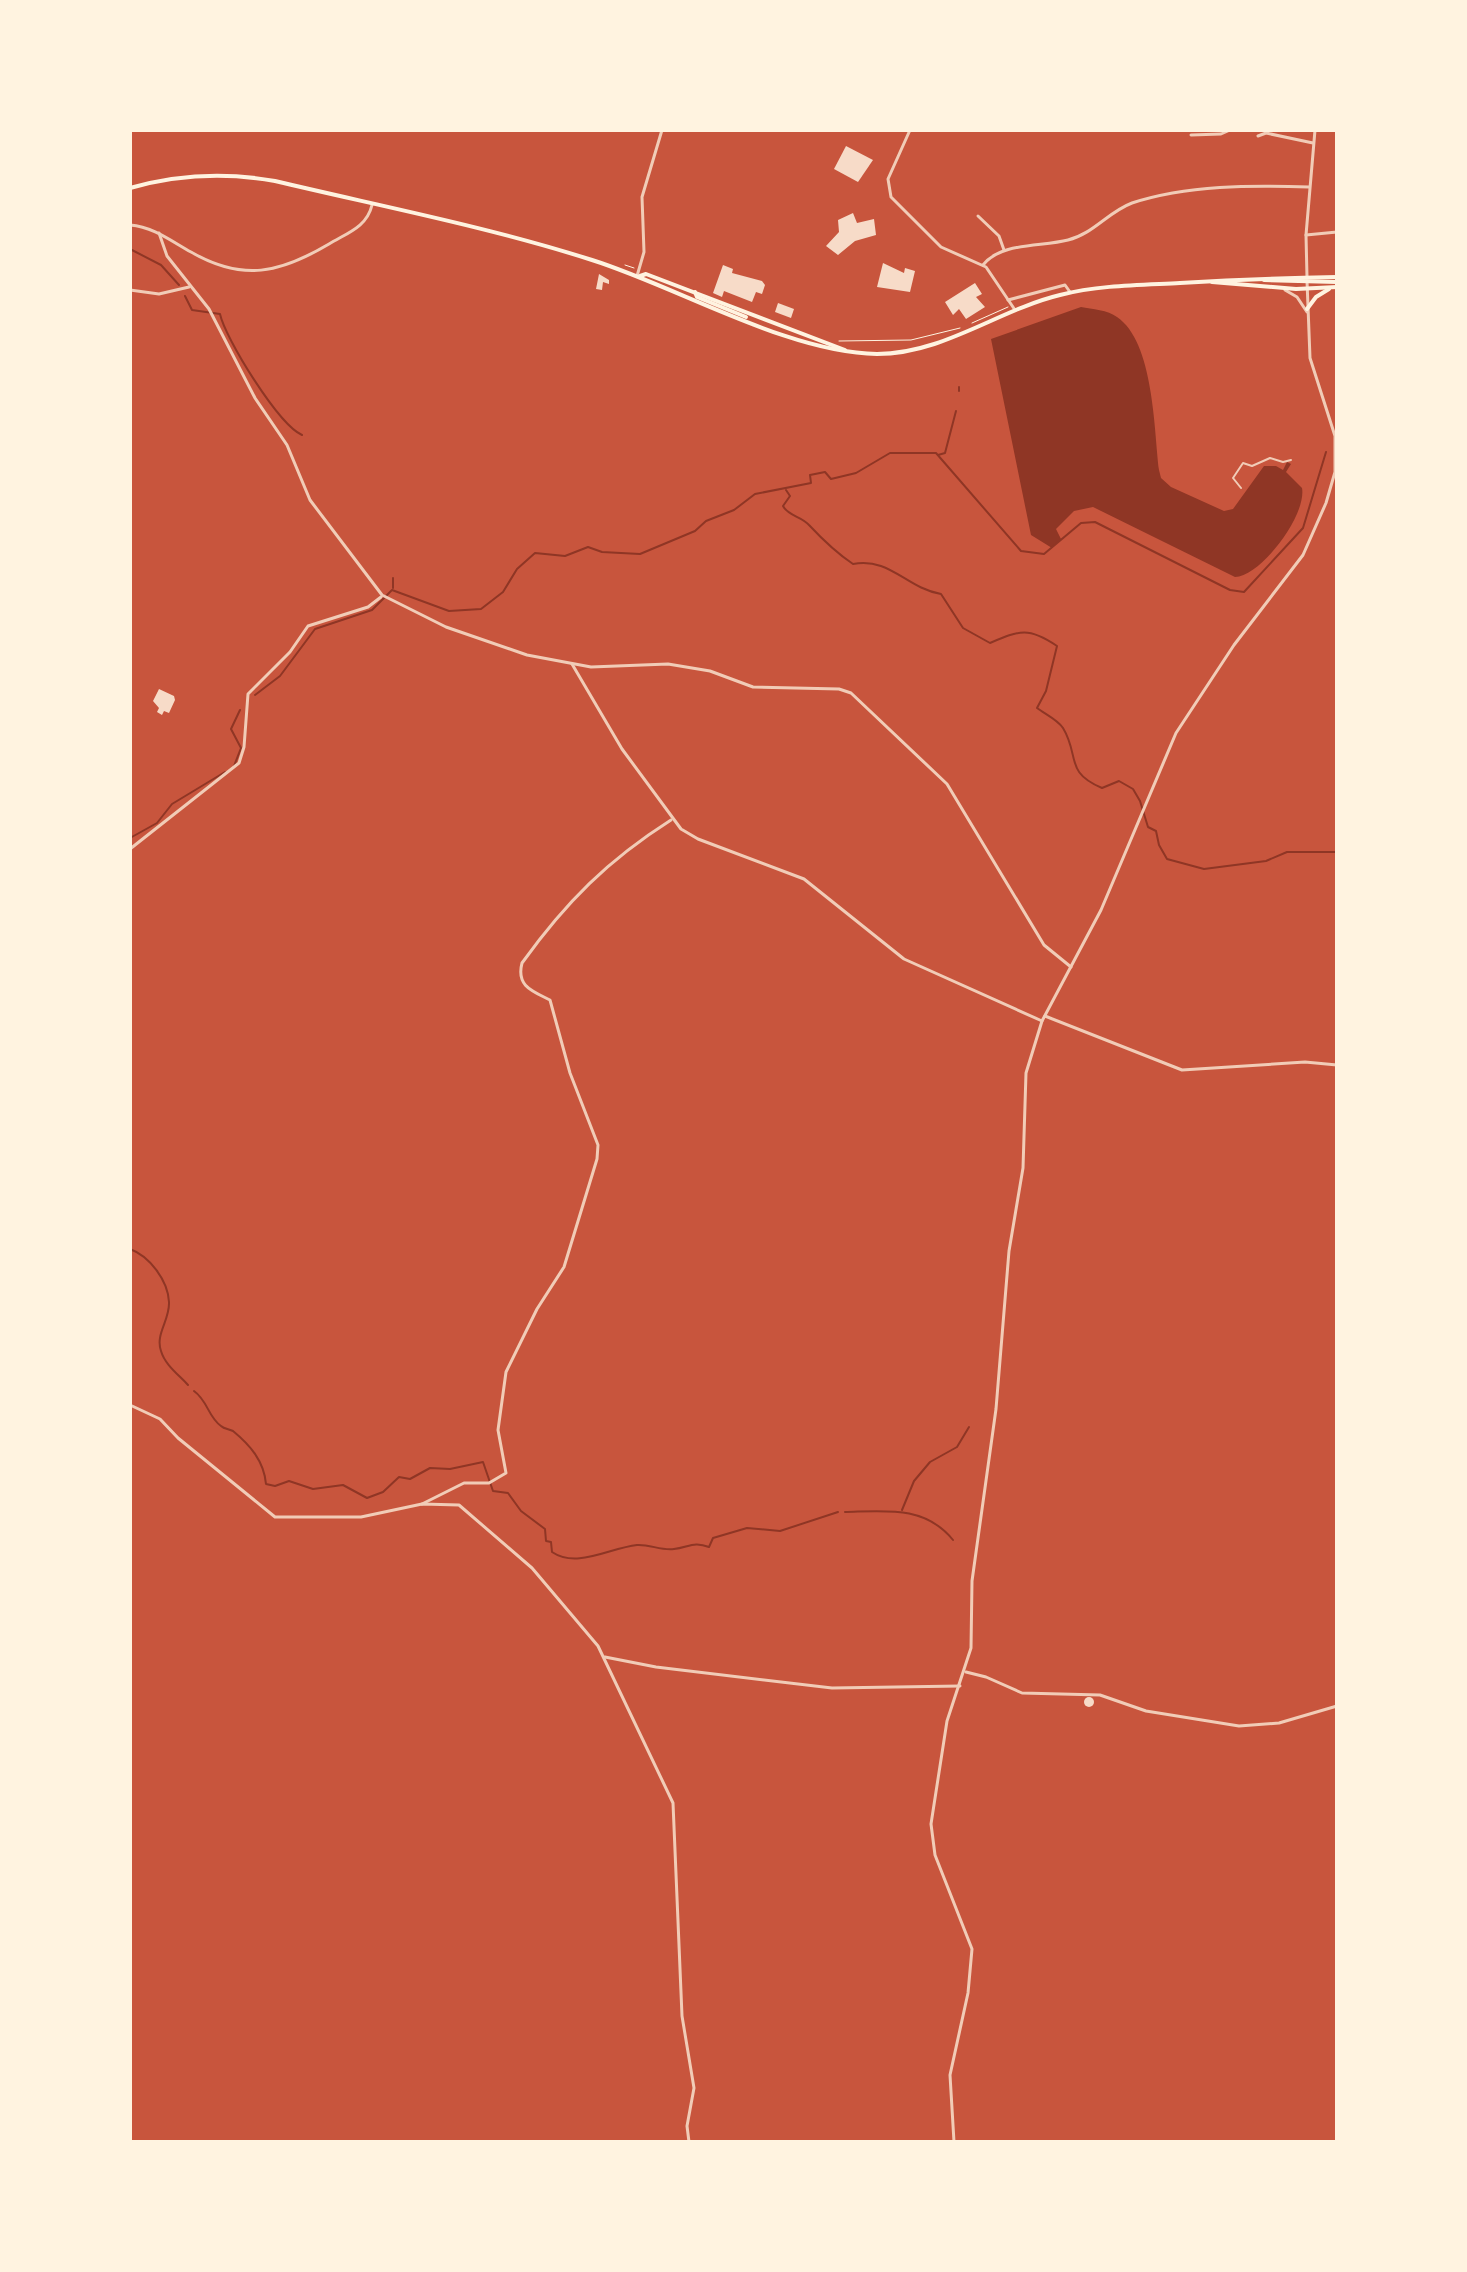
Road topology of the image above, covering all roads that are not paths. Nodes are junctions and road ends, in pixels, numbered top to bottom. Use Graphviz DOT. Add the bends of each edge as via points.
graph roads {
  1 [pos="662,130"];
  2 [pos="910,130"];
  3 [pos="1230,130"];
  4 [pos="1315,130"];
  5 [pos="1191,135"];
  6 [pos="1258,136"];
  7 [pos="1313,143"];
  8 [pos="1309,187"];
  9 [pos="130,188"];
  10 [pos="372,205"];
  11 [pos="978,216"];
  12 [pos="130,225"];
  13 [pos="1337,232"];
  14 [pos="159,233"];
  15 [pos="1306,235"];
  16 [pos="1004,250"];
  17 [pos="983,265"];
  18 [pos="637,276"];
  19 [pos="1210,282"];
  20 [pos="1307,283"];
  21 [pos="1336,284"];
  22 [pos="189,287"];
  23 [pos="1282,288"];
  24 [pos="130,290"];
  25 [pos="695,292"];
  26 [pos="1070,292"];
  27 [pos="1008,300"];
  28 [pos="1013,307"];
  29 [pos="1307,311"];
  30 [pos="751,321"];
  31 [pos="846,350"];
  32 [pos="1337,449"];
  33 [pos="1291,460"];
  34 [pos="1241,488"];
  35 [pos="382,595"];
  36 [pos="572,664"];
  37 [pos="671,820"];
  38 [pos="130,849"];
  39 [pos="1071,967"];
  40 [pos="1045,1016"];
  41 [pos="1042,1021"];
  42 [pos="1337,1065"];
  43 [pos="130,1405"];
  44 [pos="422,1504"];
  45 [pos="605,1657"];
  46 [pos="966,1672"];
  47 [pos="960,1686"];
  48 [pos="1337,1706"];
  49 [pos="689,2142"];
  50 [pos="954,2142"];
  1 -- 18 [label="street" via="642,197 644,252"];
  2 -- 17 [label="street" via="888,179 891,197 941,247"];
  3 -- 5 [label="street"];
  4 -- 7 [label="street"];
  6 -- 7 [label="street"];
  7 -- 8 [label="street"];
  8 -- 15 [label="street"];
  8 -- 16 [label="street" via="1223,188 1152,199 1120,209 1080,236"];
  9 -- 10 [label="highway" via="183,176 229,175"];
  10 -- 14 [label="street" via="365,223 276,270 210,262"];
  10 -- 18 [label="highway"];
  11 -- 16 [label="street" via="999,236"];
  12 -- 14 [label="street"];
  13 -- 15 [label="street"];
  14 -- 22 [label="street" via="167,256"];
  15 -- 20 [label="street"];
  16 -- 17 [label="street"];
  17 -- 27 [label="street"];
  18 -- 25 [label="highway" via="646,274"];
  18 -- 30 [label="highway"];
  19 -- 20 [label="highway"];
  19 -- 23 [label="highway"];
  19 -- 26 [label="highway"];
  20 -- 21 [label="highway"];
  20 -- 21 [label="highway"];
  20 -- 23 [label="highway"];
  20 -- 29 [label="street"];
  21 -- 29 [label="highway" via="1316,297"];
  22 -- 24 [label="street" via="159,294"];
  22 -- 35 [label="street" via="205,303 255,398 287,445 310,500"];
  23 -- 29 [label="street"];
  25 -- 30 [label="highway"];
  25 -- 31 [label="highway"];
  26 -- 27 [label="street" via="1065,285"];
  26 -- 28 [label="highway"];
  27 -- 28 [label="street"];
  28 -- 31 [label="highway" via="918,349 881,354"];
  29 -- 32 [label="street" via="1310,358 1333,420"];
  30 -- 31 [label="highway"];
  32 -- 39 [label="street" via="1330,491 1310,542 1183,719"];
  33 -- 34 [label="street" via="1243,463 1233,478"];
  35 -- 36 [label="street" via="509,651"];
  35 -- 38 [label="street" via="368,607 308,626 248,694 239,763"];
  36 -- 37 [label="street" via="588,697"];
  36 -- 39 [label="street" via="668,664 710,671 753,687 851,693 947,784 1044,945"];
  37 -- 41 [label="street" via="698,839 804,879 904,959"];
  37 -- 44 [label="street" via="585,884 520,968 523,984 550,1000 598,1152 564,1267 506,1372 498,1430 506,1473 492,1482 464,1483"];
  39 -- 40 [label="street"];
  40 -- 41 [label="street"];
  40 -- 42 [label="street" via="1182,1070 1305,1062"];
  41 -- 46 [label="street" via="1026,1073 1023,1168 1009,1251"];
  43 -- 44 [label="street" via="160,1419 275,1517 361,1517"];
  44 -- 45 [label="street" via="452,1503 465,1510 532,1568"];
  45 -- 47 [label="street" via="832,1688"];
  45 -- 49 [label="street" via="673,1803 682,2016 694,2088"];
  46 -- 47 [label="street"];
  46 -- 48 [label="street" via="1022,1693 1100,1695 1146,1711 1239,1726 1279,1723"];
  47 -- 50 [label="street" via="947,1721 931,1824 935,1855 972,1949 950,2075"];
}
